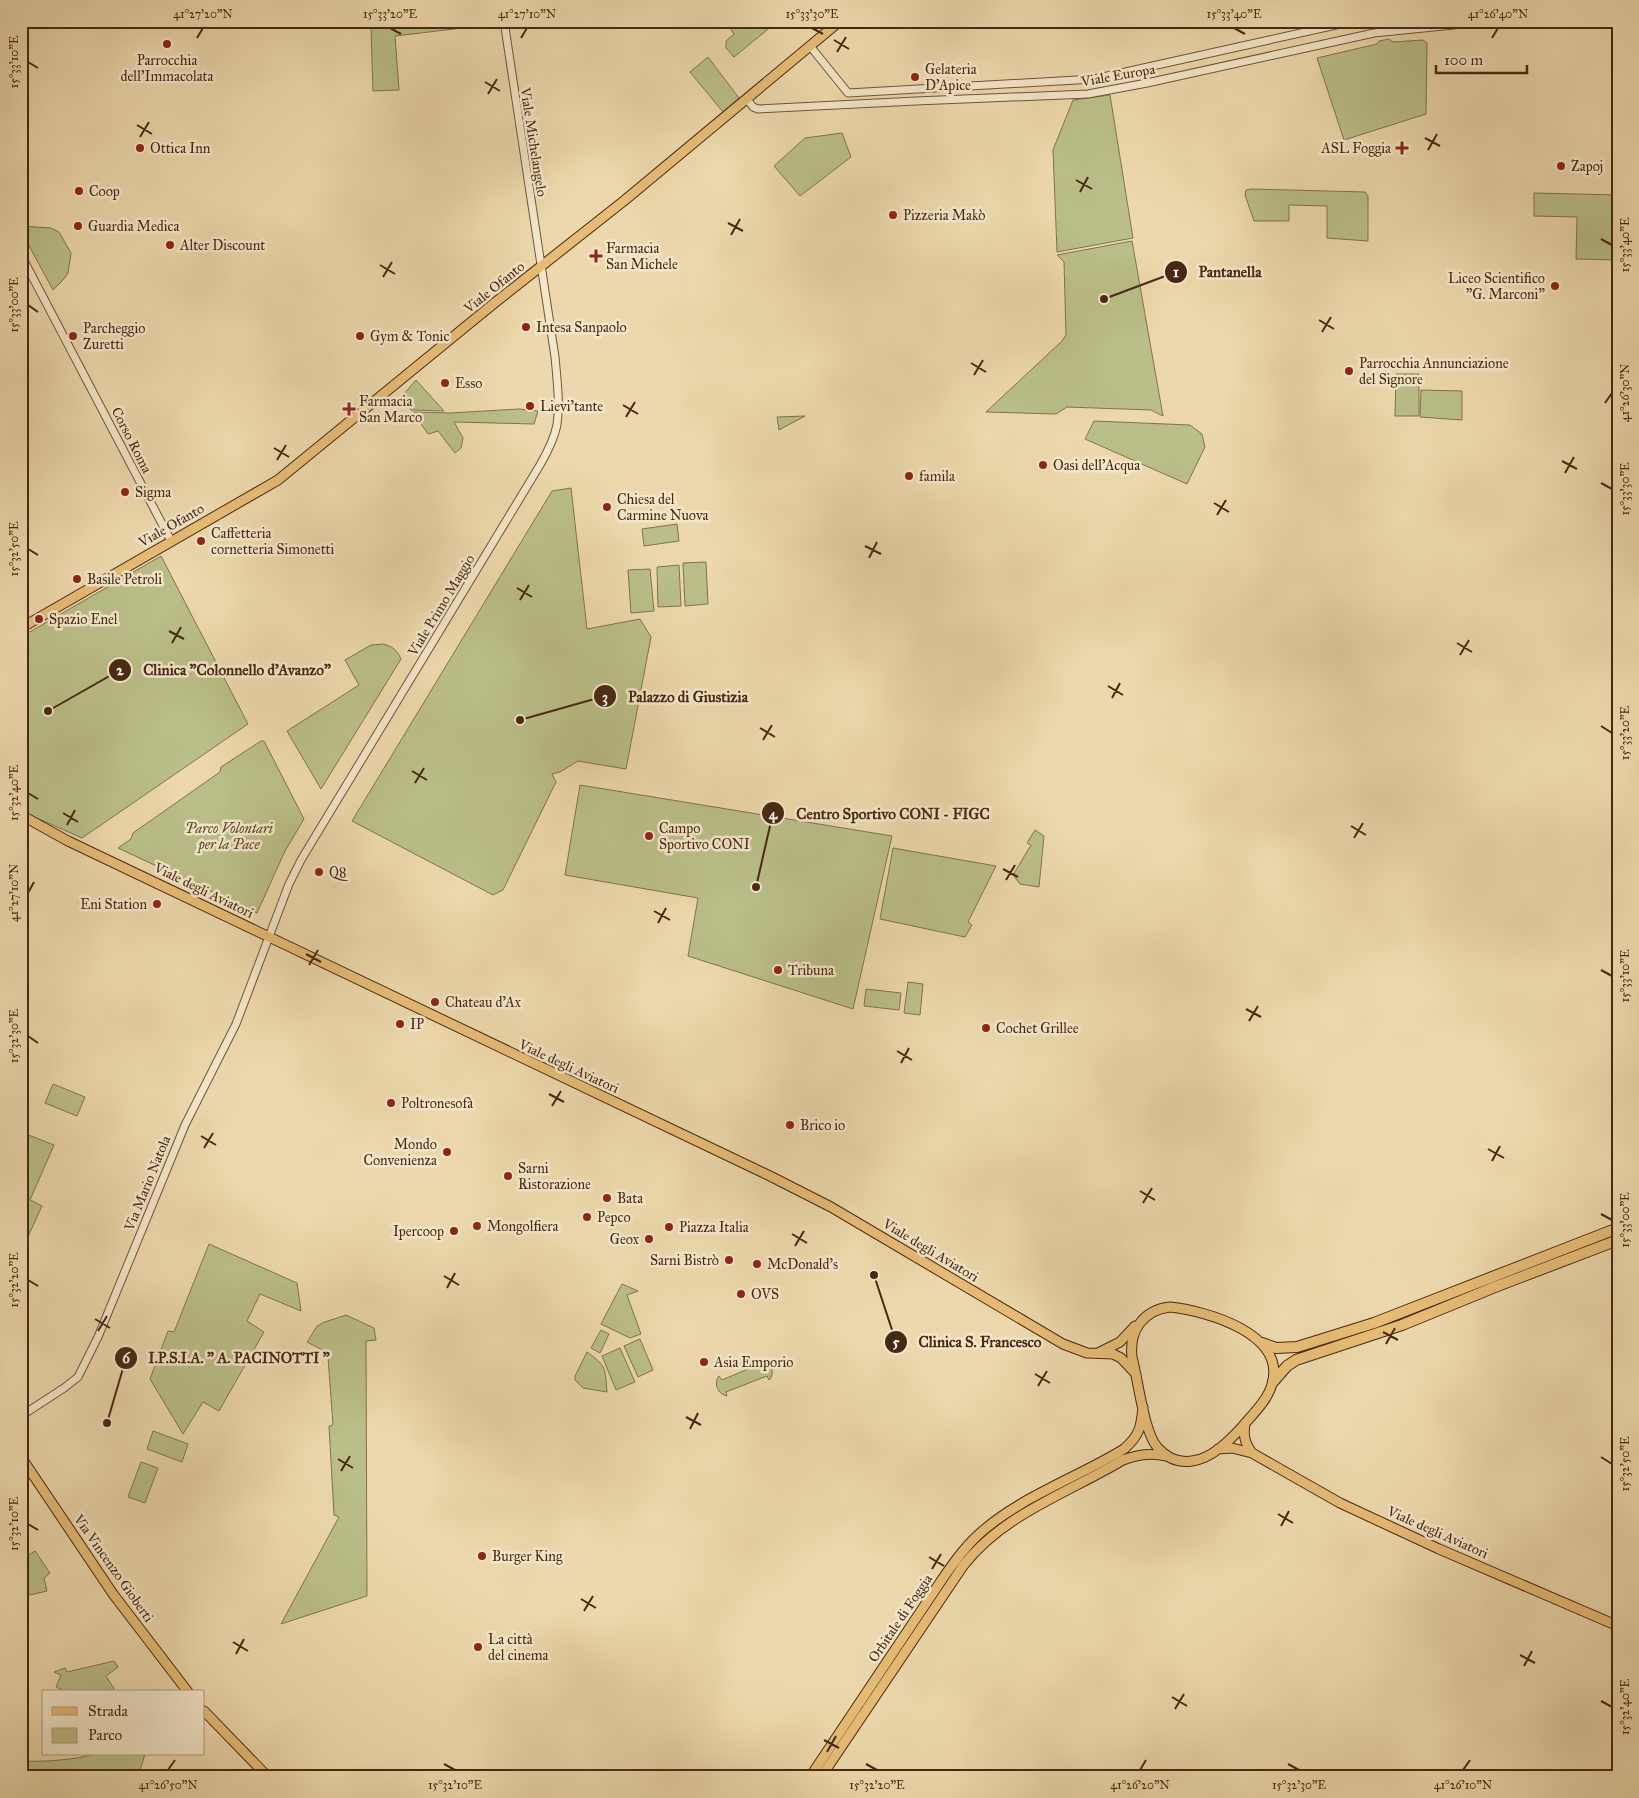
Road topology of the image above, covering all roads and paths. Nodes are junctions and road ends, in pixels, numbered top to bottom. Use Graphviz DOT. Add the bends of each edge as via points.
graph roads {
  1 [pos="504,21"];
  2 [pos="840,21"];
  3 [pos="1354,21"];
  4 [pos="1493,21"];
  5 [pos="810,46"];
  6 [pos="747,99"];
  7 [pos="21,255"];
  8 [pos="541,266"];
  9 [pos="171,541"];
  10 [pos="21,628"];
  11 [pos="21,815"];
  12 [pos="270,937"];
  13 [pos="1618,1228"];
  14 [pos="1618,1240"];
  15 [pos="1139,1323"];
  16 [pos="1262,1343"];
  17 [pos="1097,1353"];
  18 [pos="1136,1374"];
  19 [pos="1273,1382"];
  20 [pos="1143,1407"];
  21 [pos="21,1416"];
  22 [pos="1245,1424"];
  23 [pos="1216,1450"];
  24 [pos="1252,1453"];
  25 [pos="1168,1456"];
  26 [pos="21,1458"];
  27 [pos="1618,1626"];
  28 [pos="186,1690"];
  29 [pos="205,1712"];
  30 [pos="268,1777"];
  31 [pos="810,1777"];
  32 [pos="822,1777"];
  1 -- 8 [label="street, Viale Michelangelo"];
  2 -- 5 [label="main road, Viale Ofanto"];
  3 -- 5 [label="street, Viale Europa" via="1094,79 848,92"];
  4 -- 6 [label="street, Viale Europa" via="1374,34 1088,94 758,109"];
  5 -- 6 [label="main road, Viale Ofanto"];
  6 -- 8 [label="main road, Viale Ofanto"];
  7 -- 9 [label="street, Corso Roma"];
  8 -- 9 [label="main road, Viale Ofanto" via="278,480"];
  8 -- 12 [label="street, Viale Primo Maggio" via="558,400 557,425 548,450 301,860"];
  9 -- 10 [label="main road, Viale Ofanto"];
  11 -- 12 [label="main road, Viale degli Aviatori" via="68,841"];
  12 -- 17 [label="main road, Viale degli Aviatori" via="778,1180 1074,1350"];
  12 -- 21 [label="street, Via Mario Natola" via="236,1024 185,1125 83,1368 69,1385"];
  13 -- 16 [label="highway" via="1374,1324 1297,1347 1276,1348"];
  14 -- 19 [label="highway" via="1402,1325 1296,1360"];
  15 -- 16 [label="main road" via="1154,1311 1181,1308 1237,1327"];
  15 -- 17 [label="main road" via="1120,1342"];
  15 -- 18 [label="main road" via="1131,1348"];
  16 -- 19 [label="main road" via="1272,1358"];
  17 -- 18 [label="main road, Viale degli Aviatori" via="1121,1358"];
  18 -- 20 [label="main road"];
  19 -- 22 [label="main road, Viale degli Aviatori"];
  20 -- 25 [label="main road" via="1152,1440"];
  20 -- 31 [label="main road, Orbitale di Foggia" via="1139,1433 1124,1449 1009,1512 963,1551"];
  22 -- 23 [label="main road, Viale degli Aviatori"];
  22 -- 24 [label="main road" via="1245,1443"];
  23 -- 24 [label="main road, Viale degli Aviatori" via="1232,1448"];
  23 -- 25 [label="main road, Viale degli Aviatori" via="1192,1461"];
  24 -- 27 [label="main road, Viale degli Aviatori" via="1340,1503"];
  25 -- 32 [label="main road, Orbitale di Foggia" via="1149,1453 1123,1460 1008,1522 979,1547 953,1580"];
  26 -- 28 [label="main road, Via Vincenzo Gioberti" via="114,1594"];
  29 -- 30 [label="main road"];
}
